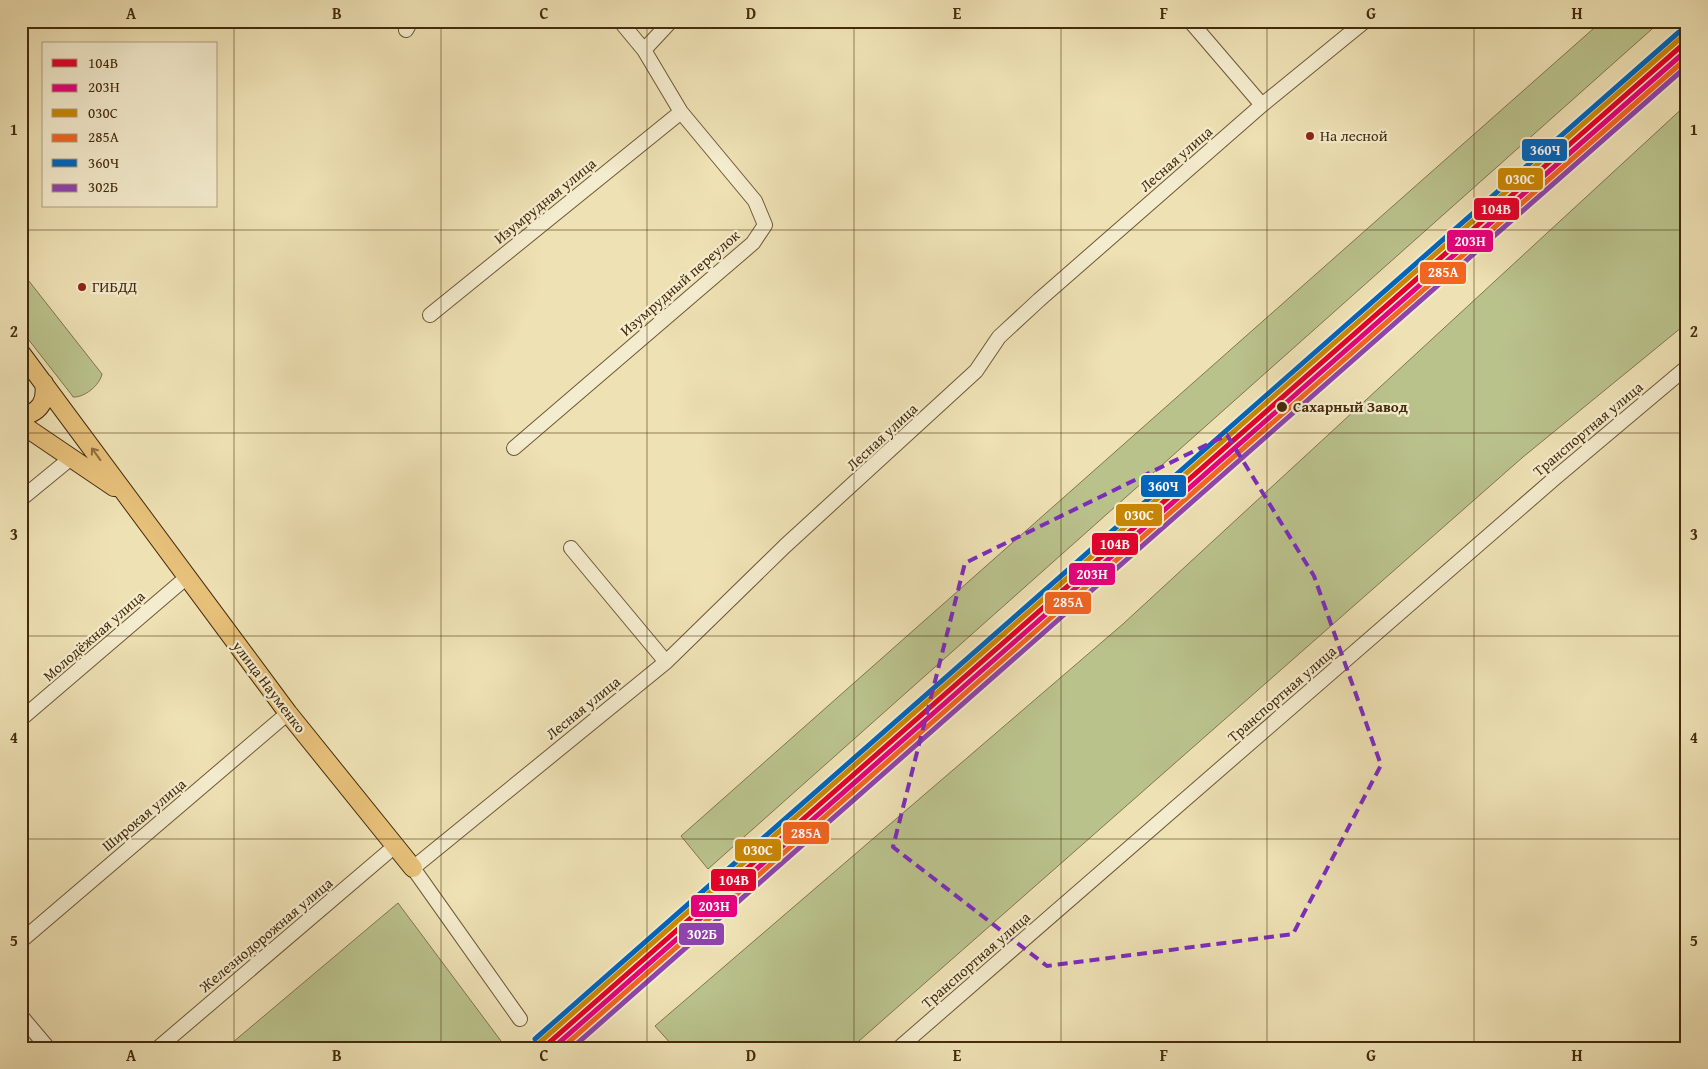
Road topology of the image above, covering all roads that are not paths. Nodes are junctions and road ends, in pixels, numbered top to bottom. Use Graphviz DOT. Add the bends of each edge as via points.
graph roads {
  1 [pos="620,21"];
  2 [pos="1190,21"];
  3 [pos="1365,21"];
  4 [pos="662,24"];
  5 [pos="644,50"];
  6 [pos="1262,105"];
  7 [pos="681,112"];
  8 [pos="430,315"];
  9 [pos="22,355"];
  10 [pos="1687,367"];
  11 [pos="44,383"];
  12 [pos="21,417"];
  13 [pos="21,424"];
  14 [pos="514,448"];
  15 [pos="71,458"];
  16 [pos="124,494"];
  17 [pos="21,499"];
  18 [pos="571,548"];
  19 [pos="187,577"];
  20 [pos="666,662"];
  21 [pos="288,713"];
  22 [pos="21,719"];
  23 [pos="396,846"];
  24 [pos="413,868"];
  25 [pos="21,941"];
  26 [pos="21,1016"];
  27 [pos="520,1019"];
  28 [pos="48,1048"];
  29 [pos="158,1048"];
  30 [pos="899,1048"];
  1 -- 5 [label="street, Изумрудный переулок"];
  2 -- 6 [label="street"];
  3 -- 6 [label="street, Лесная улица"];
  4 -- 5 [label="street"];
  5 -- 7 [label="street, Изумрудный переулок"];
  6 -- 20 [label="street, Лесная улица" via="1038,300 999,338 976,371 785,546"];
  7 -- 8 [label="street, Изумрудная улица"];
  7 -- 14 [label="street, Изумрудный переулок" via="755,201 765,225 752,243"];
  9 -- 11 [label="main road, улица Науменко"];
  10 -- 30 [label="street, Транспортная улица"];
  11 -- 12 [label="main road" via="44,402 40,408"];
  16 -- 11 [label="main road, улица Науменко, one-way"];
  13 -- 15 [label="main road"];
  15 -- 16 [label="main road"];
  15 -- 17 [label="street"];
  16 -- 19 [label="main road, улица Науменко"];
  18 -- 20 [label="street"];
  19 -- 21 [label="main road, улица Науменко"];
  19 -- 22 [label="street, Молодёжная улица"];
  20 -- 24 [label="street, Лесная улица"];
  21 -- 23 [label="main road, улица Науменко"];
  21 -- 25 [label="street, Широкая улица"];
  23 -- 24 [label="main road, улица Науменко"];
  23 -- 29 [label="street, Железнодорожная улица"];
  24 -- 27 [label="street, улица Науменко"];
  26 -- 28 [label="street"];
}
